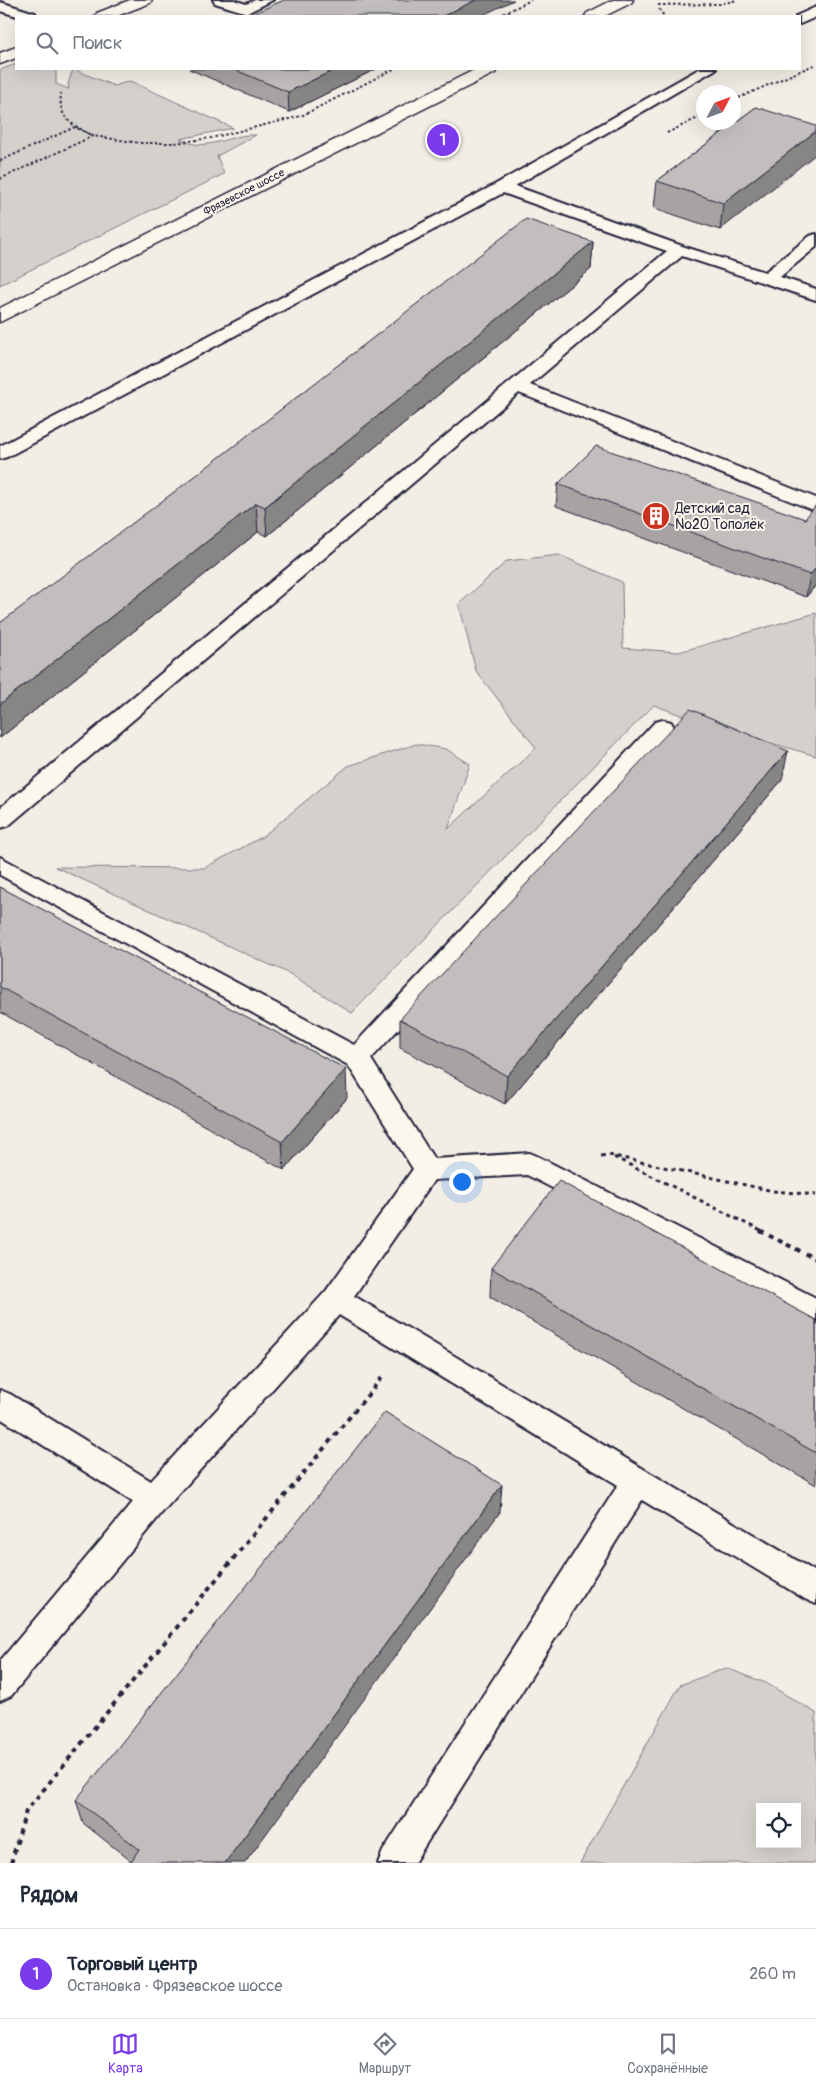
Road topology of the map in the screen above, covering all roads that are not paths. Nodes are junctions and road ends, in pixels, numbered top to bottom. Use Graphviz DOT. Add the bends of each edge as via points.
graph roads {
  1 [pos="144,0"];
  2 [pos="220,0"];
  3 [pos="266,0"];
  4 [pos="625,0"];
  5 [pos="0,6"];
  6 [pos="816,11"];
  7 [pos="27,15"];
  8 [pos="106,15"];
  9 [pos="595,15"];
  10 [pos="801,19"];
  11 [pos="15,52"];
  12 [pos="0,59"];
  13 [pos="487,70"];
  14 [pos="708,70"];
  15 [pos="502,187"];
  16 [pos="816,239"];
  17 [pos="679,250"];
  18 [pos="768,278"];
  19 [pos="816,295"];
  20 [pos="0,316"];
  21 [pos="517,386"];
  22 [pos="0,453"];
  23 [pos="816,505"];
  24 [pos="663,727"];
  25 [pos="0,820"];
  26 [pos="0,865"];
  27 [pos="357,1058"];
  28 [pos="426,1170"];
  29 [pos="336,1299"];
  30 [pos="816,1311"];
  31 [pos="0,1403"];
  32 [pos="638,1480"];
  33 [pos="154,1499"];
  34 [pos="816,1588"];
  35 [pos="0,1685"];
  36 [pos="395,1863"];
  1 -- 8 [label="main road"];
  2 -- 3 [label="lane" via="247,9"];
  4 -- 9 [label="main road"];
  5 -- 7 [label="lane"];
  6 -- 10 [label="lane"];
  11 -- 12 [label="main road"];
  13 -- 20 [label="main road, Фрязевское шоссе"];
  14 -- 15 [label="lane"];
  15 -- 17 [label="lane"];
  15 -- 22 [label="lane"];
  16 -- 18 [label="lane"];
  17 -- 18 [label="lane"];
  17 -- 21 [label="lane"];
  18 -- 19 [label="lane"];
  21 -- 23 [label="lane"];
  21 -- 25 [label="lane"];
  24 -- 27 [label="lane"];
  26 -- 27 [label="lane"];
  27 -- 28 [label="lane"];
  28 -- 29 [label="lane"];
  28 -- 30 [label="lane" via="530,1164"];
  29 -- 32 [label="lane"];
  29 -- 33 [label="lane"];
  31 -- 33 [label="lane"];
  32 -- 34 [label="lane"];
  32 -- 36 [label="lane"];
  33 -- 35 [label="lane"];
}
